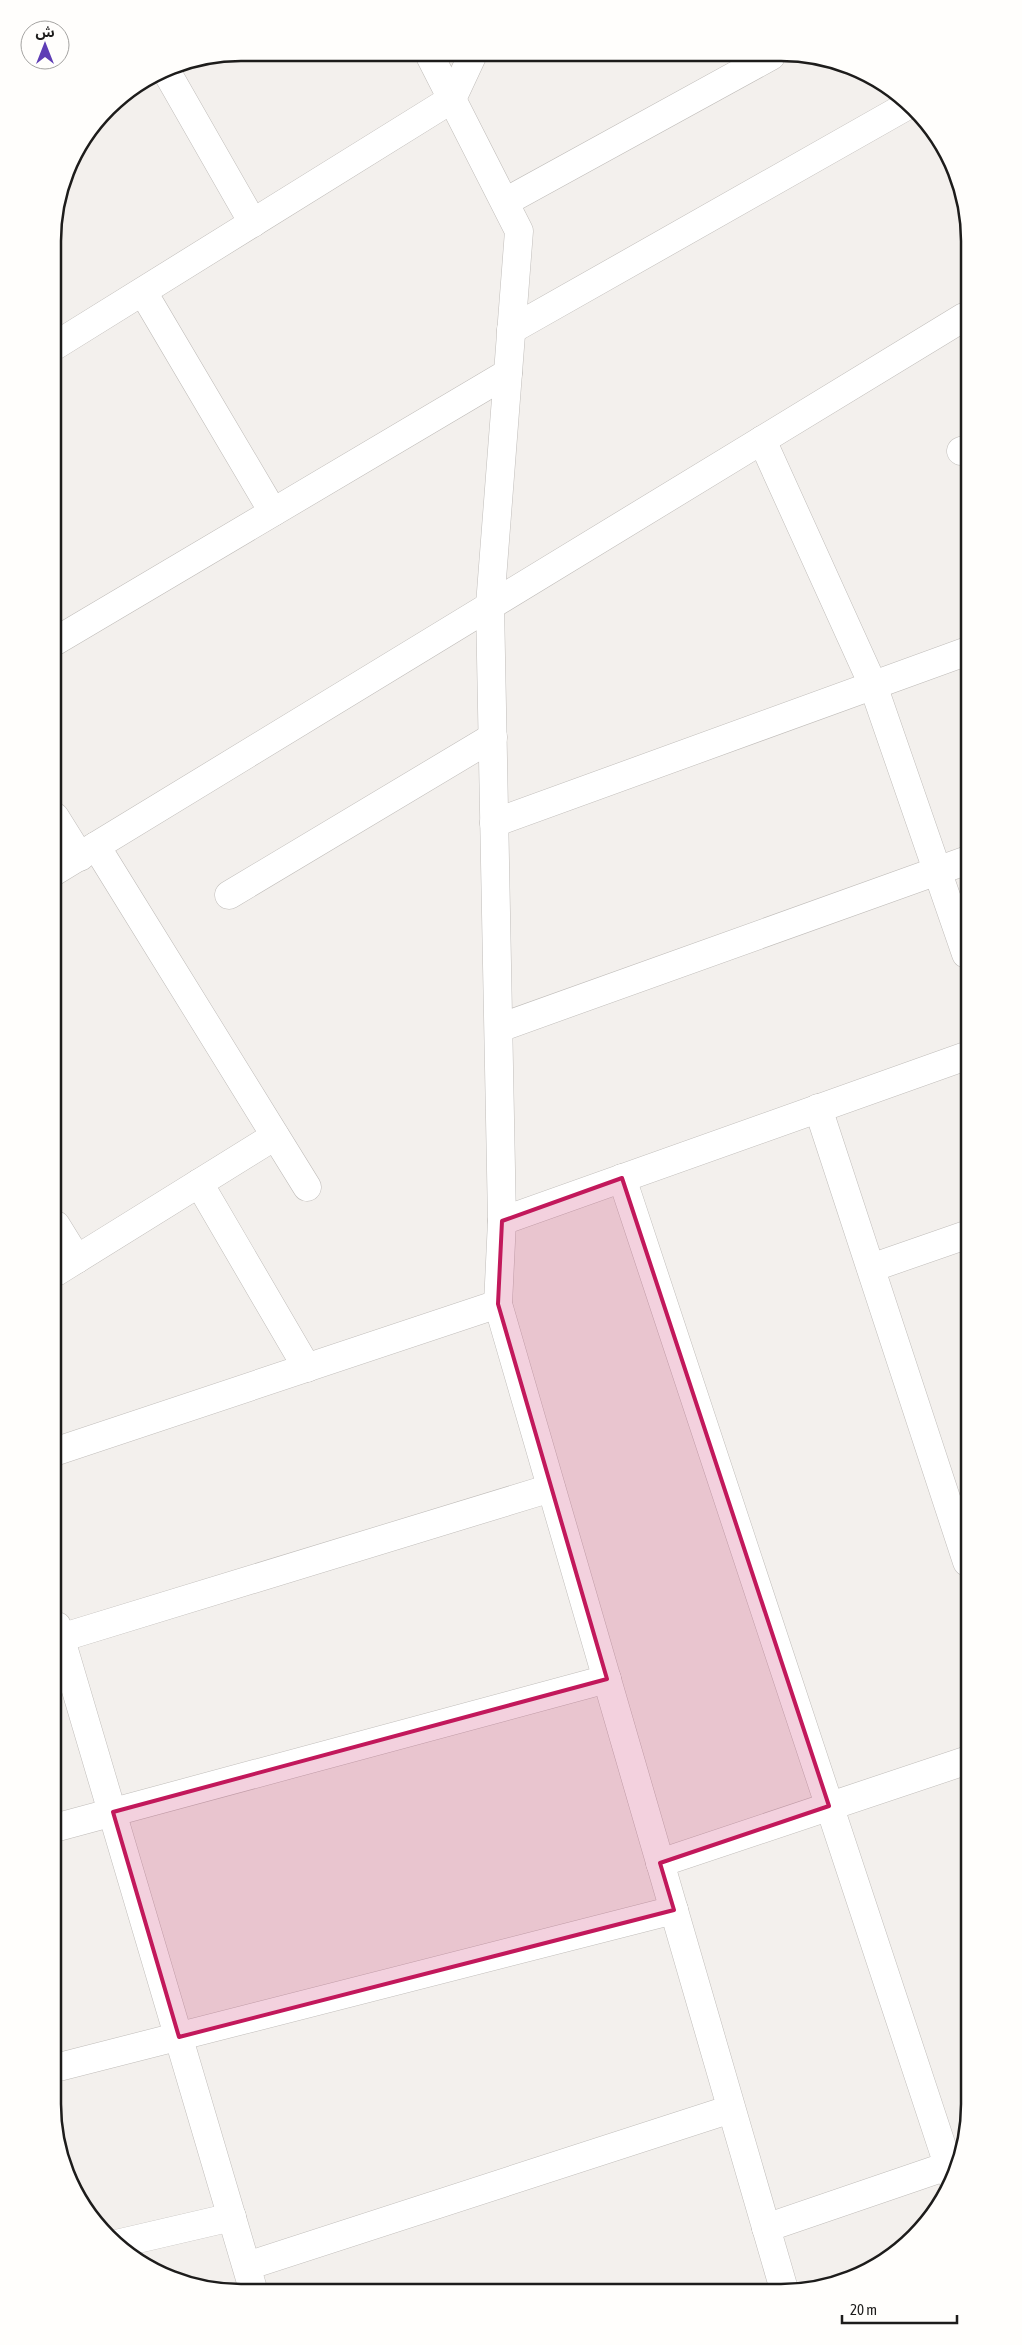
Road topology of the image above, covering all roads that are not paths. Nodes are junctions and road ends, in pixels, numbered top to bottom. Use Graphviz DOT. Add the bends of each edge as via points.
graph roads {
  1 [pos="433,61"];
  2 [pos="470,61"];
  3 [pos="762,61"];
  4 [pos="169,77"];
  5 [pos="452,99"];
  6 [pos="902,109"];
  7 [pos="505,202"];
  8 [pos="253,223"];
  9 [pos="143,292"];
  10 [pos="961,319"];
  11 [pos="511,330"];
  12 [pos="61,342"];
  13 [pos="508,373"];
  14 [pos="762,440"];
  15 [pos="273,512"];
  16 [pos="490,606"];
  17 [pos="61,638"];
  18 [pos="961,653"];
  19 [pos="873,685"];
  20 [pos="493,737"];
  21 [pos="61,823"];
  22 [pos="494,823"];
  23 [pos="88,851"];
  24 [pos="961,862"];
  25 [pos="61,868"];
  26 [pos="937,871"];
  27 [pos="229,895"];
  28 [pos="961,940"];
  29 [pos="499,1028"];
  30 [pos="961,1058"];
  31 [pos="818,1108"];
  32 [pos="275,1136"];
  33 [pos="622,1178"];
  34 [pos="199,1183"];
  35 [pos="307,1187"];
  36 [pos="502,1221"];
  37 [pos="961,1237"];
  38 [pos="61,1246"];
  39 [pos="66,1266"];
  40 [pos="871,1268"];
  41 [pos="498,1304"];
  42 [pos="308,1368"];
  43 [pos="61,1450"];
  44 [pos="551,1488"];
  45 [pos="961,1544"];
  46 [pos="61,1633"];
  47 [pos="61,1644"];
  48 [pos="607,1679"];
  49 [pos="961,1762"];
  50 [pos="829,1806"];
  51 [pos="113,1812"];
  52 [pos="61,1826"];
  53 [pos="660,1863"];
  54 [pos="674,1910"];
  55 [pos="179,2036"];
  56 [pos="61,2066"];
  57 [pos="731,2108"];
  58 [pos="951,2163"];
  59 [pos="948,2171"];
  60 [pos="232,2217"];
  61 [pos="766,2228"];
  62 [pos="126,2242"];
  63 [pos="250,2277"];
  64 [pos="781,2284"];
  1 -- 5 [label="street"];
  2 -- 5 [label="street"];
  3 -- 7 [label="street"];
  4 -- 8 [label="street"];
  5 -- 7 [label="street"];
  5 -- 8 [label="street"];
  6 -- 11 [label="street"];
  7 -- 11 [label="street" via="519,232"];
  8 -- 9 [label="street"];
  9 -- 12 [label="street"];
  9 -- 15 [label="street"];
  10 -- 14 [label="street"];
  11 -- 13 [label="street"];
  13 -- 15 [label="street"];
  13 -- 16 [label="street"];
  14 -- 16 [label="street"];
  14 -- 19 [label="street"];
  15 -- 17 [label="street"];
  16 -- 20 [label="street"];
  16 -- 23 [label="street"];
  18 -- 19 [label="street"];
  19 -- 22 [label="street"];
  19 -- 26 [label="street"];
  20 -- 22 [label="street"];
  20 -- 27 [label="street"];
  21 -- 23 [label="street"];
  22 -- 29 [label="street"];
  23 -- 25 [label="street"];
  23 -- 32 [label="street"];
  24 -- 26 [label="street"];
  26 -- 28 [label="street"];
  26 -- 29 [label="street"];
  29 -- 36 [label="street"];
  30 -- 31 [label="street"];
  31 -- 33 [label="street"];
  31 -- 40 [label="street"];
  32 -- 34 [label="street"];
  32 -- 35 [label="street"];
  33 -- 36 [label="street"];
  33 -- 50 [label="street"];
  34 -- 39 [label="street"];
  34 -- 42 [label="street"];
  36 -- 41 [label="street"];
  37 -- 40 [label="street"];
  38 -- 39 [label="street"];
  40 -- 45 [label="street"];
  41 -- 42 [label="street"];
  41 -- 44 [label="street"];
  42 -- 43 [label="street"];
  44 -- 46 [label="street"];
  44 -- 48 [label="street"];
  47 -- 51 [label="street"];
  48 -- 51 [label="street"];
  48 -- 53 [label="street"];
  49 -- 50 [label="street"];
  50 -- 53 [label="street"];
  50 -- 58 [label="street"];
  51 -- 52 [label="street"];
  51 -- 55 [label="street"];
  53 -- 54 [label="street"];
  54 -- 55 [label="street"];
  54 -- 57 [label="street"];
  55 -- 56 [label="street"];
  55 -- 60 [label="street"];
  57 -- 61 [label="street"];
  57 -- 63 [label="street"];
  59 -- 61 [label="street"];
  60 -- 62 [label="street"];
  60 -- 63 [label="street"];
  61 -- 64 [label="street"];
}
